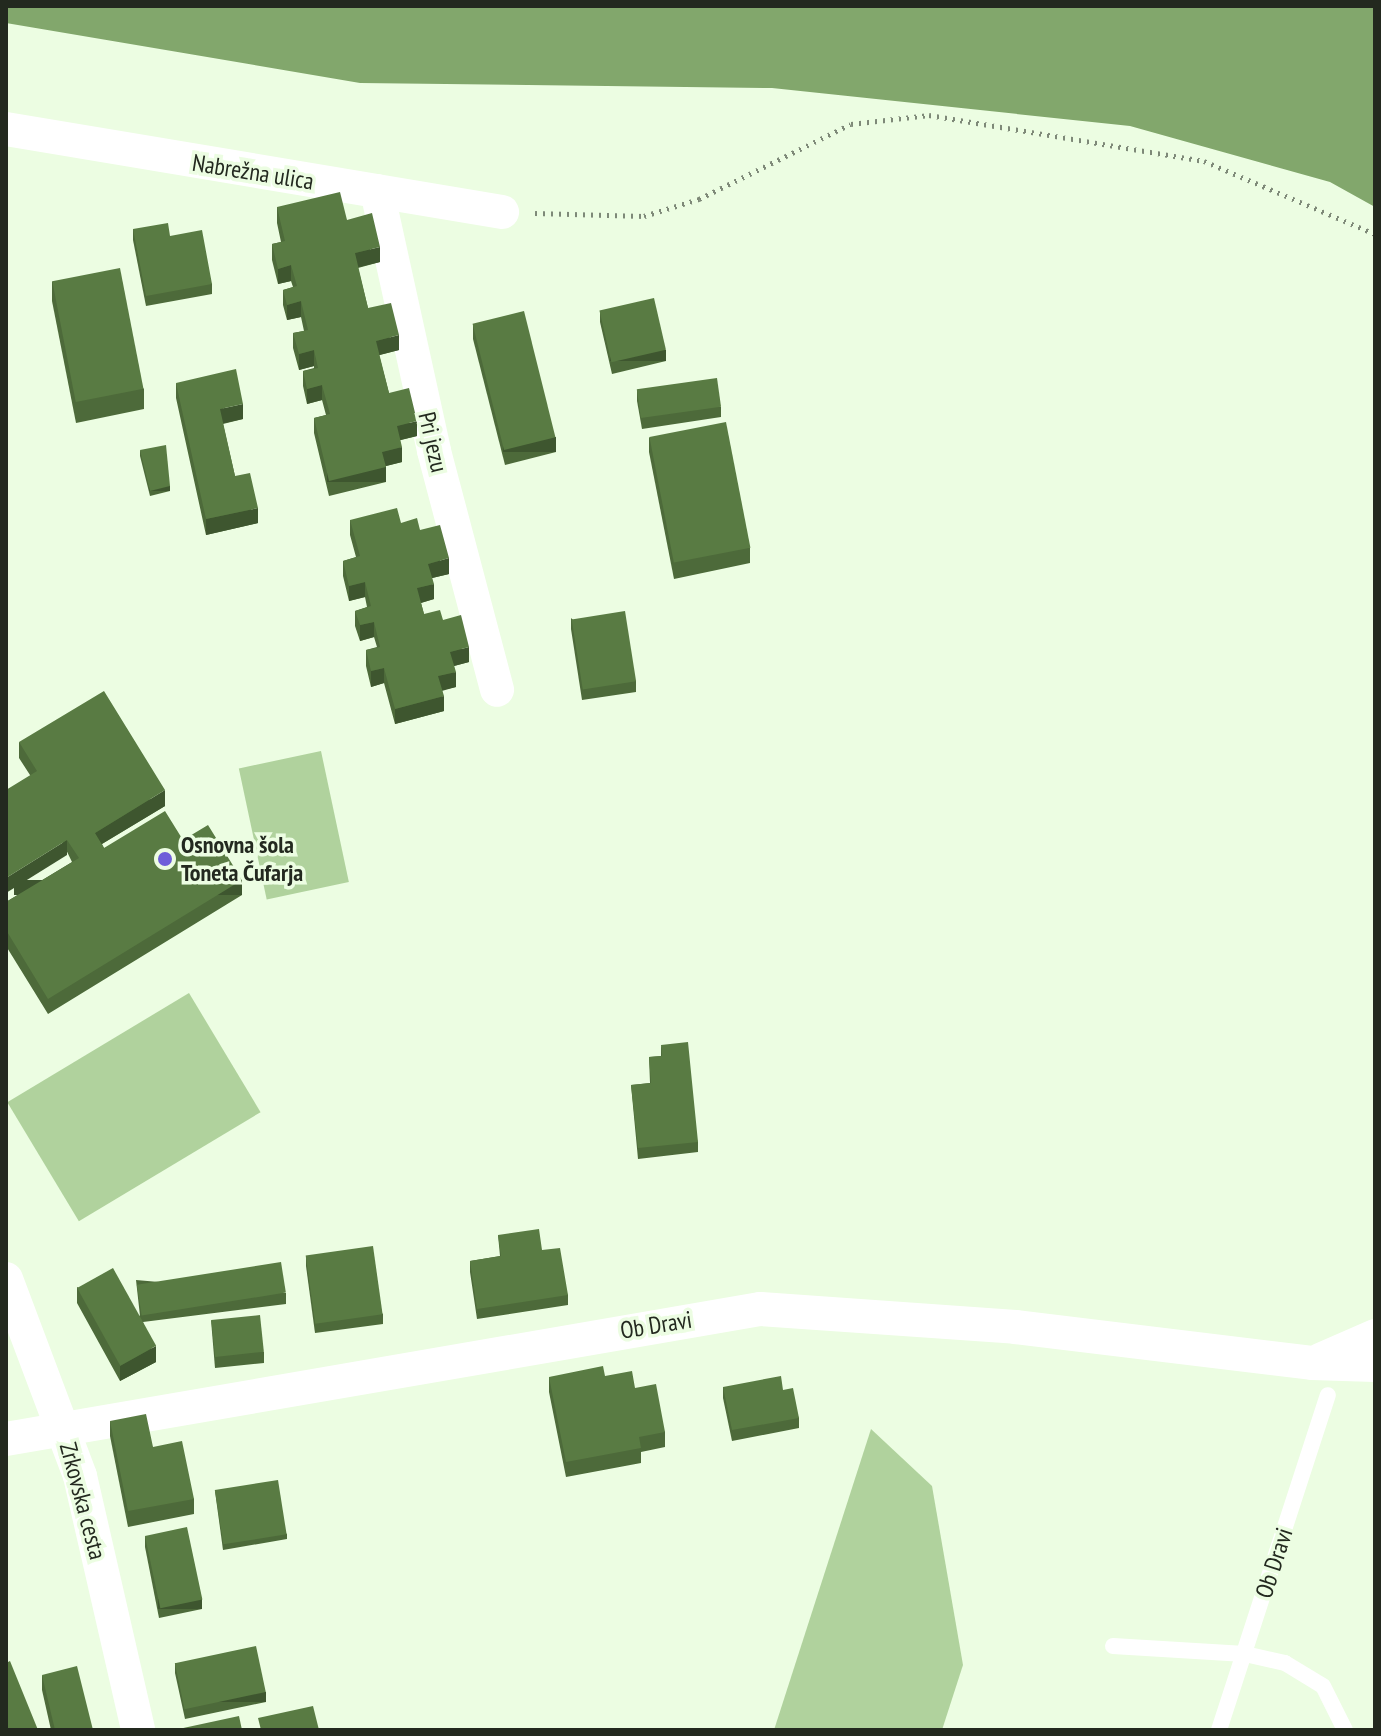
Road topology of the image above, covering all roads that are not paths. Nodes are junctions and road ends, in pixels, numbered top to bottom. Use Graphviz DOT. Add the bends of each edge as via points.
graph roads {
  1 [pos="6,129"];
  2 [pos="377,191"];
  3 [pos="502,212"];
  4 [pos="497,690"];
  5 [pos="6,1279"];
  6 [pos="1375,1336"];
  7 [pos="1312,1363"];
  8 [pos="1375,1365"];
  9 [pos="1328,1395"];
  10 [pos="63,1427"];
  11 [pos="6,1439"];
  12 [pos="1113,1646"];
  13 [pos="1245,1654"];
  14 [pos="138,1730"];
  15 [pos="1219,1730"];
  16 [pos="1345,1730"];
  1 -- 2 [label="street, Nabrežna ulica"];
  2 -- 3 [label="street, Nabrežna ulica"];
  2 -- 4 [label="street, Pri jezu" via="434,451"];
  5 -- 10 [label="street, Zrkovska cesta"];
  6 -- 7 [label="street"];
  7 -- 8 [label="street, Ob Dravi"];
  7 -- 10 [label="street, Ob Dravi" via="1015,1327 760,1309"];
  9 -- 13 [label="lane, Ob Dravi"];
  10 -- 11 [label="street, Ob Dravi"];
  10 -- 14 [label="street, Zrkovska cesta" via="80,1476"];
  12 -- 13 [label="lane"];
  13 -- 15 [label="lane, Ob Dravi"];
  13 -- 16 [label="lane" via="1285,1663 1323,1686"];
}
